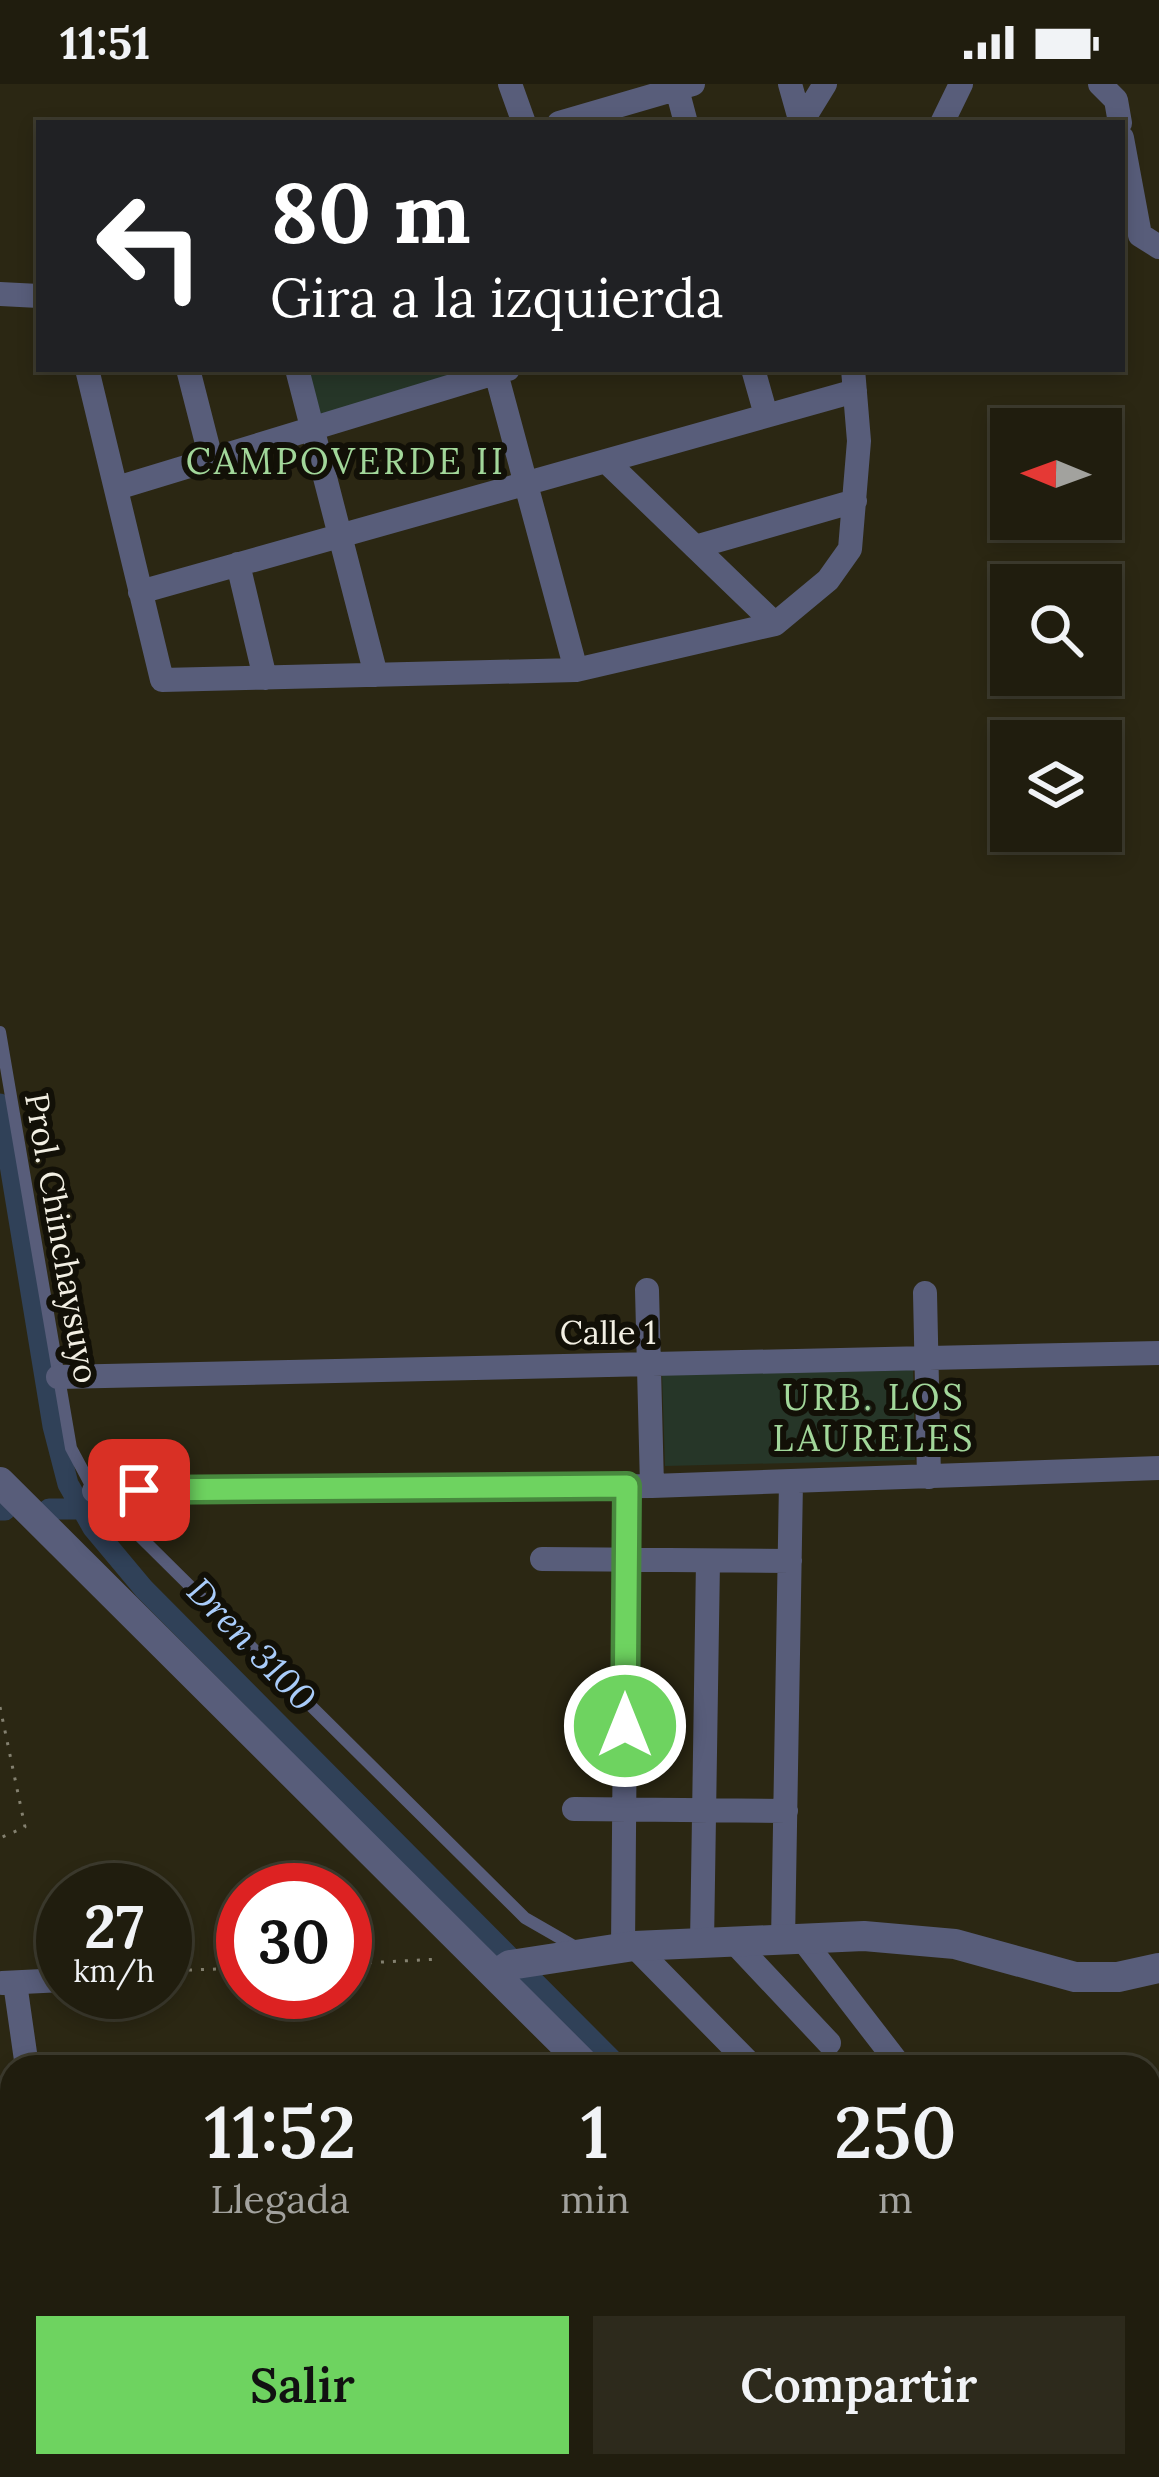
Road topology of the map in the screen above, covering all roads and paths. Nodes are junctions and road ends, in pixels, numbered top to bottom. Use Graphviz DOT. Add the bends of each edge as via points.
graph roads {
  1 [pos="510,84"];
  2 [pos="790,84"];
  3 [pos="825,84"];
  4 [pos="961,84"];
  5 [pos="685,86"];
  6 [pos="523,120"];
  7 [pos="569,120"];
  8 [pos="686,120"];
  9 [pos="800,120"];
  10 [pos="803,120"];
  11 [pos="943,120"];
  12 [pos="1125,154"];
  13 [pos="1159,247"];
  14 [pos="0,295"];
  15 [pos="36,296"];
  16 [pos="88,372"];
  17 [pos="189,372"];
  18 [pos="297,372"];
  19 [pos="499,372"];
  20 [pos="502,372"];
  21 [pos="754,372"];
  22 [pos="854,380"];
  23 [pos="766,416"];
  24 [pos="312,428"];
  25 [pos="211,459"];
  26 [pos="606,461"];
  27 [pos="526,484"];
  28 [pos="117,488"];
  29 [pos="855,501"];
  30 [pos="340,535"];
  31 [pos="695,547"];
  32 [pos="238,564"];
  33 [pos="140,592"];
  34 [pos="775,624"];
  35 [pos="577,670"];
  36 [pos="376,675"];
  37 [pos="266,678"];
  38 [pos="0,1032"];
  39 [pos="646,1290"];
  40 [pos="925,1293"];
  41 [pos="1159,1353"];
  42 [pos="927,1354"];
  43 [pos="649,1366"];
  44 [pos="58,1377"];
  45 [pos="1159,1468"];
  46 [pos="929,1477"];
  47 [pos="0,1482"];
  48 [pos="791,1482"];
  49 [pos="640,1486"];
  50 [pos="94,1491"];
  51 [pos="542,1559"];
  52 [pos="626,1560"];
  53 [pos="708,1561"];
  54 [pos="790,1561"];
  55 [pos="0,1707"];
  56 [pos="574,1809"];
  57 [pos="624,1809"];
  58 [pos="704,1810"];
  59 [pos="786,1810"];
  60 [pos="0,1838"];
  61 [pos="793,1940"];
  62 [pos="734,1942"];
  63 [pos="702,1943"];
  64 [pos="628,1946"];
  65 [pos="586,1953"];
  66 [pos="372,1964"];
  67 [pos="504,1964"];
  68 [pos="1159,1968"];
  69 [pos="8,1983"];
  70 [pos="829,2043"];
  71 [pos="24,2055"];
  72 [pos="577,2055"];
  73 [pos="741,2055"];
  74 [pos="891,2055"];
  1 -- 6 [label="street"];
  2 -- 9 [label="street"];
  3 -- 10 [label="street"];
  4 -- 11 [label="street"];
  5 -- 7 [label="street"];
  5 -- 8 [label="street"];
  12 -- 13 [label="street" via="1140,236"];
  14 -- 15 [label="street"];
  16 -- 28 [label="street"];
  17 -- 25 [label="street"];
  18 -- 24 [label="street"];
  19 -- 24 [label="street"];
  20 -- 27 [label="street"];
  21 -- 23 [label="street"];
  22 -- 23 [label="street"];
  22 -- 29 [label="street"];
  23 -- 26 [label="street"];
  24 -- 25 [label="street"];
  24 -- 30 [label="street"];
  25 -- 28 [label="street"];
  26 -- 27 [label="street"];
  26 -- 31 [label="street"];
  27 -- 30 [label="street"];
  27 -- 35 [label="street"];
  28 -- 33 [label="street"];
  29 -- 31 [label="street"];
  29 -- 34 [label="street" via="850,550"];
  30 -- 32 [label="street"];
  30 -- 36 [label="street"];
  31 -- 34 [label="street"];
  32 -- 33 [label="street"];
  32 -- 37 [label="street"];
  33 -- 37 [label="street" via="162,680"];
  34 -- 35 [label="street"];
  35 -- 36 [label="street"];
  36 -- 37 [label="street"];
  38 -- 44 [label="lane, Prol. Chinchaysuyo"];
  39 -- 43 [label="street"];
  40 -- 42 [label="street"];
  41 -- 42 [label="street, Calle 1"];
  42 -- 43 [label="street, Calle 1"];
  42 -- 46 [label="street"];
  43 -- 44 [label="street, Calle 1"];
  43 -- 49 [label="street"];
  44 -- 50 [label="lane, Prol. Chinchaysuyo" via="71,1448"];
  45 -- 46 [label="street"];
  46 -- 48 [label="street"];
  47 -- 67 [label="street"];
  48 -- 49 [label="street"];
  48 -- 54 [label="street"];
  49 -- 50 [label="street"];
  49 -- 52 [label="street"];
  50 -- 65 [label="lane, Prol. Chinchaysuyo" via="526,1918"];
  51 -- 52 [label="street"];
  52 -- 53 [label="street"];
  52 -- 57 [label="street"];
  53 -- 54 [label="street"];
  53 -- 58 [label="street"];
  54 -- 59 [label="street"];
  55 -- 60 [label="path" via="25,1827"];
  56 -- 57 [label="street"];
  57 -- 58 [label="street"];
  57 -- 64 [label="street"];
  58 -- 59 [label="street"];
  58 -- 63 [label="street"];
  59 -- 61 [label="street"];
  61 -- 62 [label="street"];
  61 -- 68 [label="street" via="925,1940 1075,1977"];
  61 -- 74 [label="street"];
  62 -- 63 [label="street"];
  62 -- 70 [label="street"];
  63 -- 64 [label="street"];
  64 -- 65 [label="street"];
  64 -- 73 [label="street"];
  65 -- 67 [label="street"];
  66 -- 67 [label="path"];
  67 -- 72 [label="street"];
  69 -- 71 [label="street"];
}
